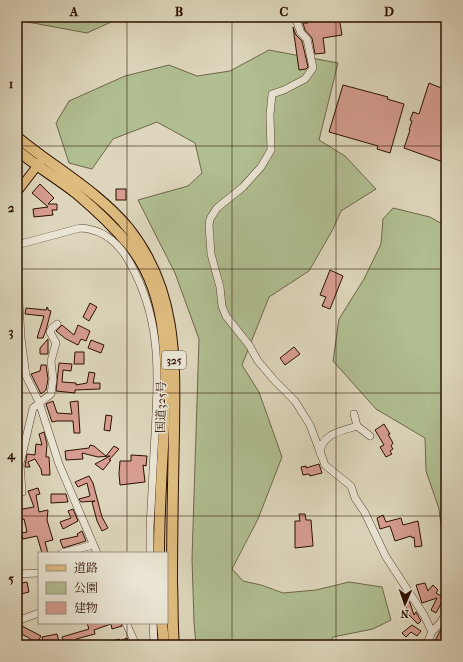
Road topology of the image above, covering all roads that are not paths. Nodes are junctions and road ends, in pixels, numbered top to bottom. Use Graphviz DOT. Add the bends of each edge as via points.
graph roads {
  1 [pos="295,17"];
  2 [pos="17,137"];
  3 [pos="17,150"];
  4 [pos="40,162"];
  5 [pos="17,192"];
  6 [pos="17,245"];
  7 [pos="17,266"];
  8 [pos="57,324"];
  9 [pos="20,364"];
  10 [pos="39,402"];
  11 [pos="354,414"];
  12 [pos="357,426"];
  13 [pos="370,436"];
  14 [pos="320,454"];
  15 [pos="22,492"];
  16 [pos="93,545"];
  17 [pos="66,552"];
  18 [pos="96,552"];
  19 [pos="150,552"];
  20 [pos="159,552"];
  21 [pos="38,573"];
  22 [pos="17,574"];
  23 [pos="38,613"];
  24 [pos="446,613"];
  25 [pos="17,621"];
  26 [pos="126,624"];
  27 [pos="153,624"];
  28 [pos="162,624"];
  29 [pos="432,632"];
  30 [pos="17,636"];
  31 [pos="33,645"];
  32 [pos="136,645"];
  33 [pos="154,645"];
  34 [pos="164,645"];
  35 [pos="174,645"];
  36 [pos="426,645"];
  1 -- 14 [label="street" via="301,34 307,39 313,68 305,79 272,94 271,150 261,167 247,182 216,208 209,225 211,254 226,316 258,361 295,401 310,425"];
  2 -- 4 [label="highway, 国道325号 / 325"];
  3 -- 4 [label="highway, 国道325号 / 325"];
  4 -- 5 [label="main road"];
  4 -- 20 [label="highway, 国道325号 / 325" via="94,209 131,247 142,264 158,304 165,351"];
  4 -- 35 [label="highway, 国道325号 / 325" via="101,201 128,228 154,271 167,311 174,355"];
  6 -- 19 [label="street" via="80,228 100,232 118,245 144,292 154,326 157,363"];
  7 -- 9 [label="street"];
  8 -- 10 [label="street" via="50,332 56,343 50,394"];
  9 -- 10 [label="street"];
  10 -- 15 [label="street" via="33,408 20,464"];
  10 -- 16 [label="street" via="59,464"];
  11 -- 12 [label="street"];
  12 -- 13 [label="street"];
  12 -- 14 [label="street" via="334,433 327,438 321,445"];
  14 -- 29 [label="street" via="324,465 351,486 386,557 424,615"];
  16 -- 17 [label="street"];
  16 -- 18 [label="street"];
  21 -- 22 [label="street"];
  23 -- 25 [label="street"];
  24 -- 29 [label="street"];
  26 -- 32 [label="street"];
  27 -- 33 [label="street"];
  28 -- 34 [label="highway"];
  29 -- 36 [label="street"];
  30 -- 31 [label="street"];
}
